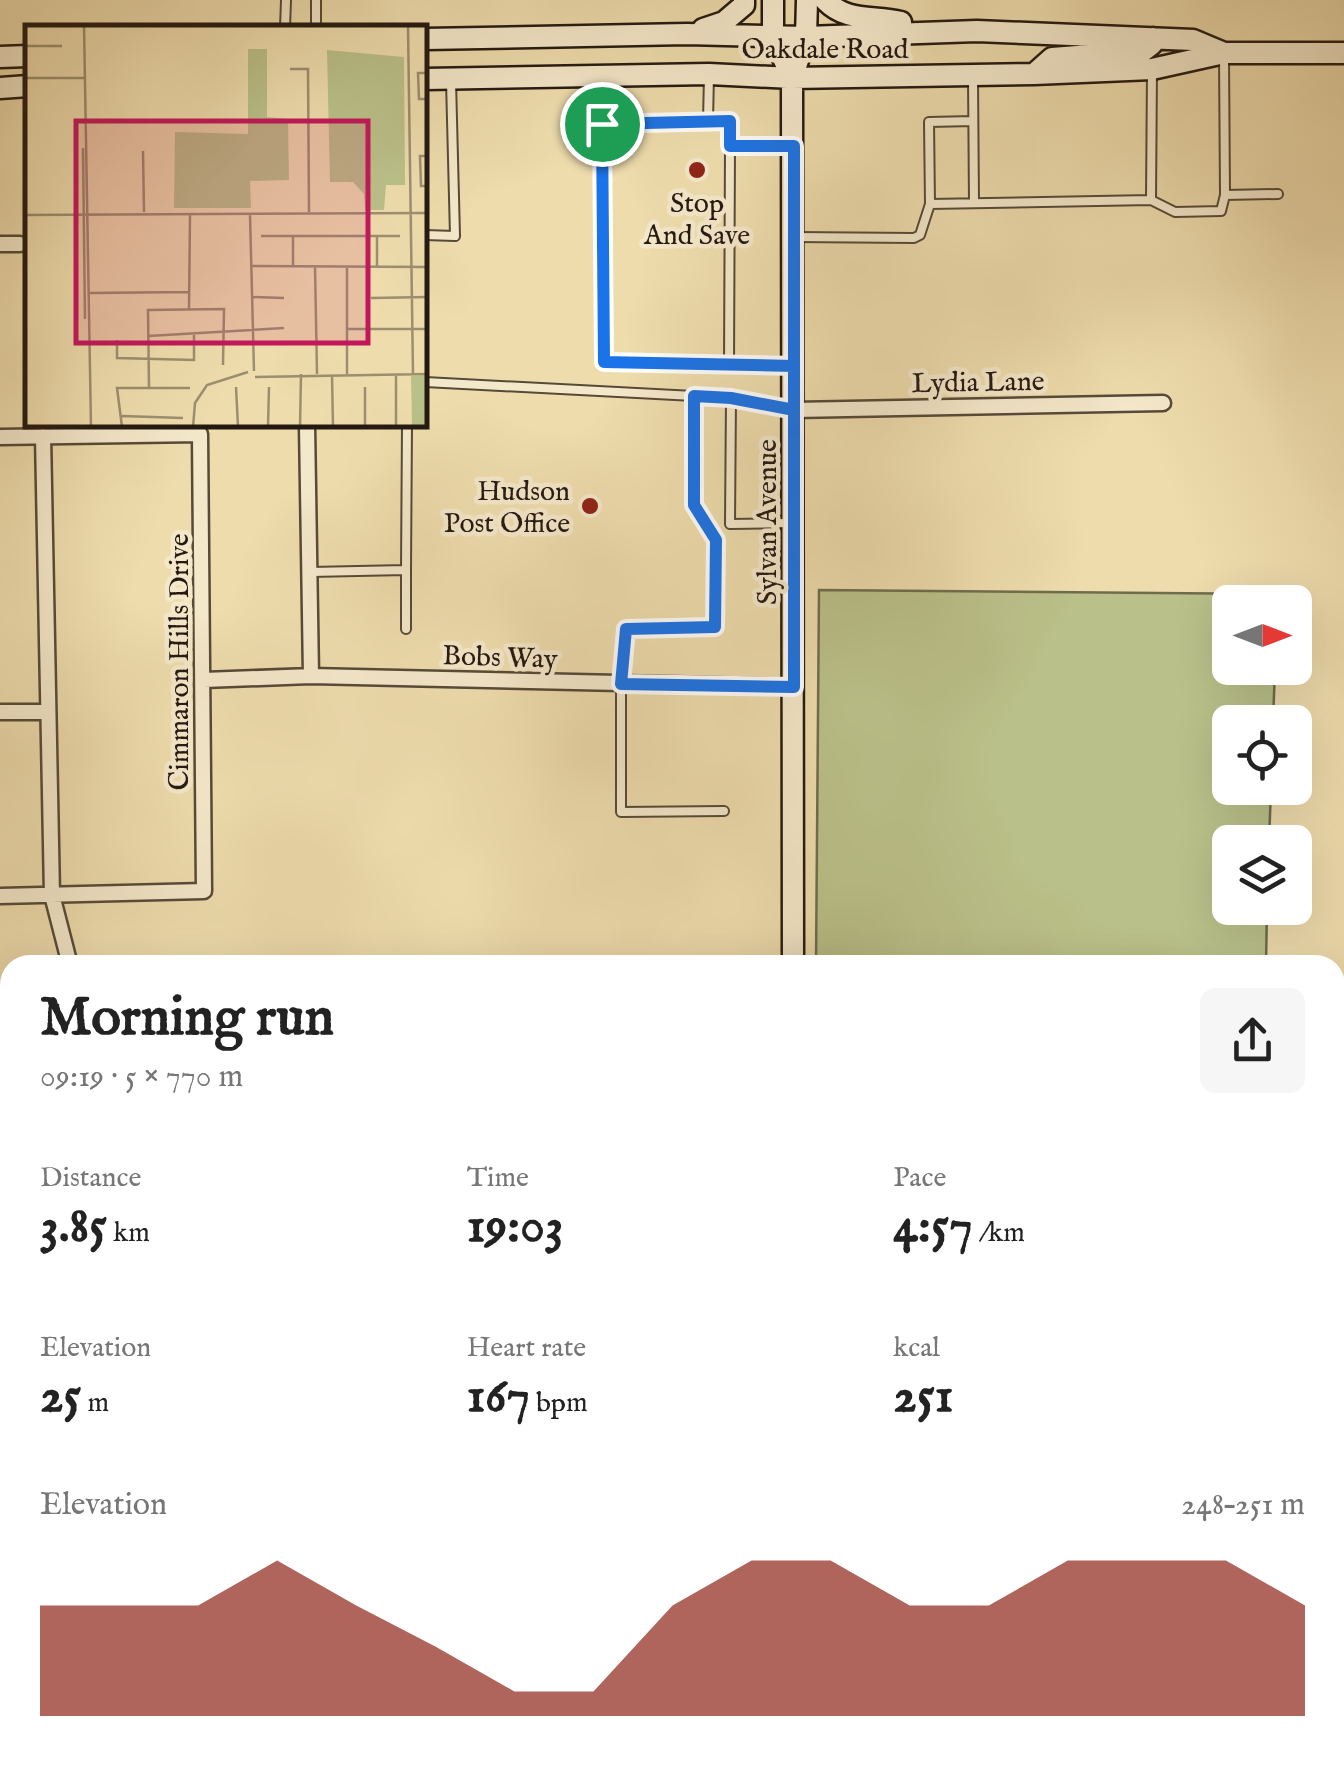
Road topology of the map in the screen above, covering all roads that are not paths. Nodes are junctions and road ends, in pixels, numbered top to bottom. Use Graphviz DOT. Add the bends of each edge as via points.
graph roads {
  1 [pos="744,0"];
  2 [pos="773,0"];
  3 [pos="806,0"];
  4 [pos="825,0"];
  5 [pos="932,31"];
  6 [pos="688,34"];
  7 [pos="772,36"];
  8 [pos="806,38"];
  9 [pos="1153,38"];
  10 [pos="428,39"];
  11 [pos="1224,53"];
  12 [pos="1344,53"];
  13 [pos="25,56"];
  14 [pos="0,57"];
  15 [pos="1152,69"];
  16 [pos="708,74"];
  17 [pos="973,74"];
  18 [pos="1034,74"];
  19 [pos="601,76"];
  20 [pos="451,78"];
  21 [pos="792,78"];
  22 [pos="428,79"];
  23 [pos="25,86"];
  24 [pos="0,88"];
  25 [pos="973,120"];
  26 [pos="708,121"];
  27 [pos="602,124"];
  28 [pos="730,146"];
  29 [pos="794,146"];
  30 [pos="1278,194"];
  31 [pos="1225,195"];
  32 [pos="1151,200"];
  33 [pos="974,203"];
  34 [pos="930,204"];
  35 [pos="428,235"];
  36 [pos="794,237"];
  37 [pos="0,244"];
  38 [pos="20,244"];
  39 [pos="794,366"];
  40 [pos="728,367"];
  41 [pos="428,382"];
  42 [pos="694,396"];
  43 [pos="731,398"];
  44 [pos="1164,403"];
  45 [pos="794,410"];
  46 [pos="306,428"];
  47 [pos="407,428"];
  48 [pos="43,436"];
  49 [pos="0,437"];
  50 [pos="794,523"];
  51 [pos="406,570"];
  52 [pos="309,572"];
  53 [pos="406,630"];
  54 [pos="311,676"];
  55 [pos="204,680"];
  56 [pos="621,684"];
  57 [pos="794,687"];
  58 [pos="0,712"];
  59 [pos="48,712"];
  60 [pos="724,812"];
  61 [pos="52,895"];
  62 [pos="0,896"];
  63 [pos="67,955"];
  64 [pos="793,955"];
  1 -- 6 [label="main road" via="724,22"];
  2 -- 7 [label="main road, Sylvan Avenue"];
  3 -- 8 [label="main road, Sylvan Avenue"];
  4 -- 5 [label="main road" via="862,20"];
  5 -- 8 [label="main road, Oakdale Road"];
  5 -- 9 [label="main road, Oakdale Road"];
  6 -- 7 [label="main road, Oakdale Road"];
  6 -- 10 [label="main road, Oakdale Road"];
  7 -- 8 [label="main road, Oakdale Road"];
  7 -- 21 [label="main road, Sylvan Avenue"];
  8 -- 21 [label="main road, Sylvan Avenue"];
  9 -- 11 [label="main road, Oakdale Road" via="1193,40"];
  9 -- 18 [label="main road" via="1143,51 1052,58"];
  11 -- 12 [label="main road, Oakdale Road"];
  11 -- 15 [label="main road, Oakdale Road"];
  11 -- 31 [label="lane"];
  13 -- 14 [label="main road"];
  15 -- 18 [label="main road, Oakdale Road"];
  15 -- 32 [label="lane"];
  16 -- 19 [label="main road, Oakdale Road"];
  16 -- 21 [label="main road, Oakdale Road"];
  16 -- 26 [label="lane"];
  17 -- 18 [label="main road, Oakdale Road"];
  17 -- 21 [label="main road, Oakdale Road"];
  17 -- 25 [label="lane"];
  19 -- 20 [label="main road, Oakdale Road"];
  19 -- 27 [label="lane"];
  20 -- 22 [label="main road, Oakdale Road"];
  20 -- 35 [label="lane" via="455,236"];
  21 -- 29 [label="main road, Sylvan Avenue"];
  23 -- 24 [label="main road"];
  25 -- 33 [label="lane"];
  25 -- 34 [label="lane" via="929,122"];
  26 -- 27 [label="lane"];
  26 -- 28 [label="lane" via="730,121"];
  27 -- 40 [label="lane" via="604,362"];
  28 -- 29 [label="lane"];
  28 -- 40 [label="lane"];
  29 -- 36 [label="main road, Sylvan Avenue"];
  30 -- 31 [label="lane"];
  31 -- 32 [label="lane" via="1221,212 1175,212"];
  32 -- 33 [label="lane"];
  33 -- 34 [label="lane"];
  34 -- 36 [label="lane" via="914,238"];
  36 -- 39 [label="main road, Sylvan Avenue"];
  37 -- 38 [label="street"];
  39 -- 40 [label="lane"];
  39 -- 45 [label="main road, Sylvan Avenue"];
  41 -- 42 [label="lane"];
  42 -- 43 [label="lane"];
  42 -- 56 [label="lane" via="694,505 716,540 715,627 626,629"];
  43 -- 45 [label="lane"];
  43 -- 50 [label="lane" via="730,524"];
  44 -- 45 [label="street, Lydia Lane"];
  45 -- 50 [label="main road, Sylvan Avenue"];
  46 -- 52 [label="street"];
  47 -- 51 [label="lane"];
  48 -- 49 [label="street"];
  48 -- 55 [label="street, Cimmaron Hills Drive" via="200,434"];
  48 -- 59 [label="street"];
  50 -- 57 [label="main road, Sylvan Avenue"];
  51 -- 52 [label="lane"];
  51 -- 53 [label="lane"];
  52 -- 54 [label="street"];
  54 -- 55 [label="street, Bobs Way"];
  54 -- 56 [label="street, Bobs Way"];
  55 -- 61 [label="street, Cimmaron Hills Drive" via="204,891"];
  56 -- 57 [label="street, Bobs Way"];
  56 -- 60 [label="lane" via="621,812"];
  57 -- 64 [label="main road, Sylvan Avenue"];
  58 -- 59 [label="street"];
  59 -- 61 [label="street"];
  61 -- 62 [label="street"];
  61 -- 63 [label="street"];
}
